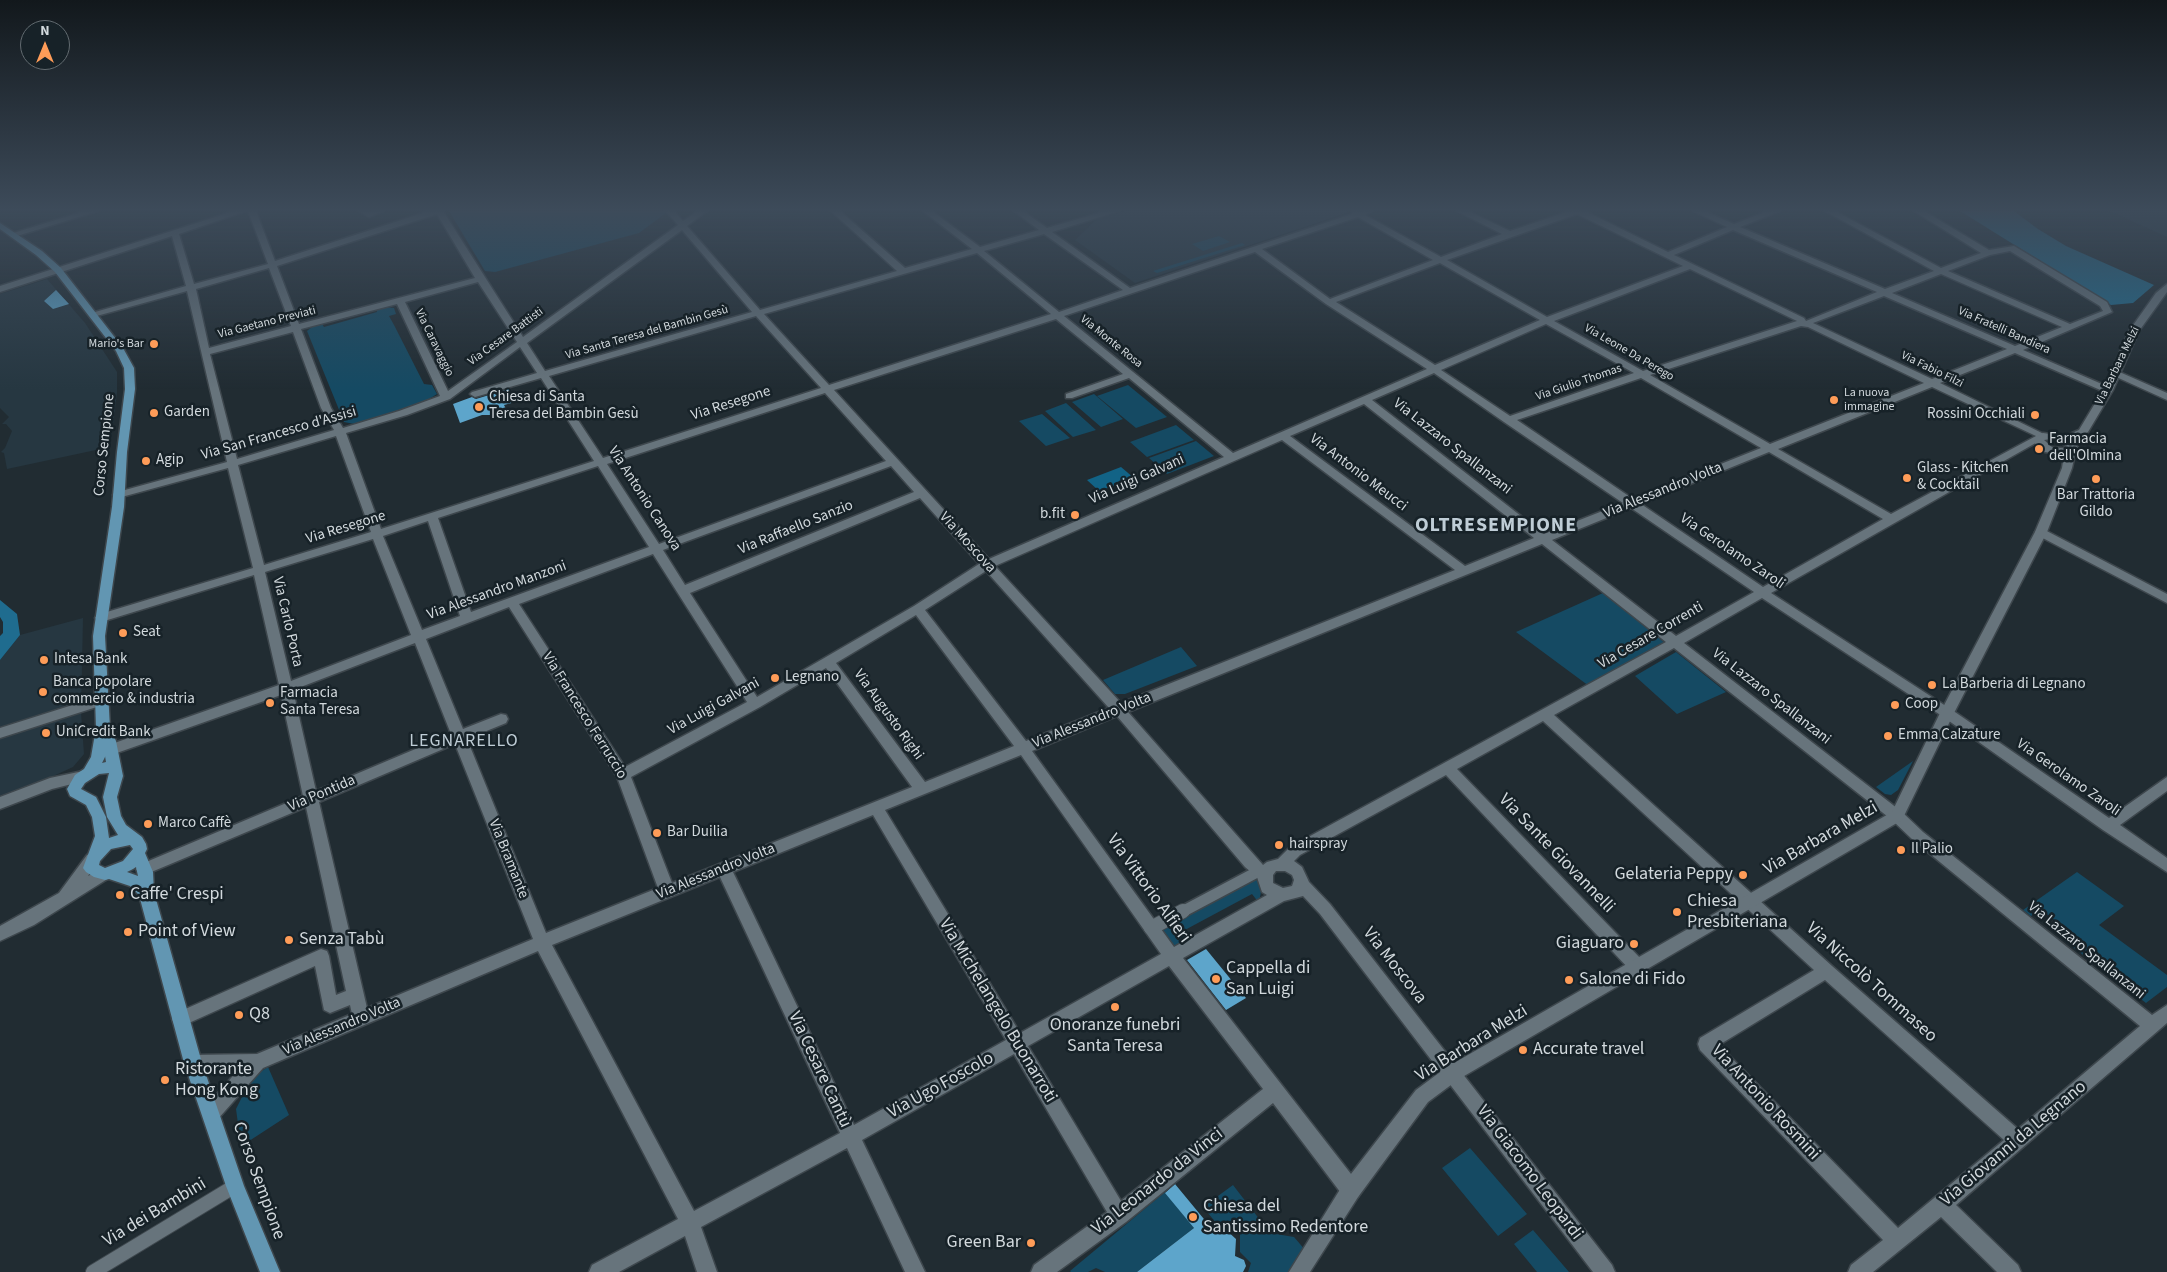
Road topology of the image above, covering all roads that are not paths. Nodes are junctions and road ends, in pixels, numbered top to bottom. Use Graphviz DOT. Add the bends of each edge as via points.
graph roads {
  1 [pos="57,270"];
  2 [pos="58,270"];
  3 [pos="186,270"];
  4 [pos="253,270"];
  5 [pos="274,270"];
  6 [pos="475,270"];
  7 [pos="621,270"];
  8 [pos="722,270"];
  9 [pos="1003,270"];
  10 [pos="1100,270"];
  11 [pos="1189,270"];
  12 [pos="1286,270"];
  13 [pos="1416,270"];
  14 [pos="1459,270"];
  15 [pos="1678,270"];
  16 [pos="1699,270"];
  17 [pos="1834,270"];
  18 [pos="2048,270"];
  19 [pos="903,271"];
  20 [pos="1940,271"];
  21 [pos="480,278"];
  22 [pos="2167,287"];
  23 [pos="191,288"];
  24 [pos="0,289"];
  25 [pos="1129,291"];
  26 [pos="1885,292"];
  27 [pos="400,301"];
  28 [pos="1329,302"];
  29 [pos="2108,312"];
  30 [pos="93,314"];
  31 [pos="758,314"];
  32 [pos="1058,315"];
  33 [pos="1547,320"];
  34 [pos="1806,322"];
  35 [pos="2070,328"];
  36 [pos="296,329"];
  37 [pos="522,341"];
  38 [pos="2015,349"];
  39 [pos="205,352"];
  40 [pos="1434,369"];
  41 [pos="2115,373"];
  42 [pos="1132,374"];
  43 [pos="1642,374"];
  44 [pos="544,376"];
  45 [pos="1929,383"];
  46 [pos="827,389"];
  47 [pos="2108,390"];
  48 [pos="475,394"];
  49 [pos="1069,396"];
  50 [pos="2167,396"];
  51 [pos="446,397"];
  52 [pos="1364,399"];
  53 [pos="1508,420"];
  54 [pos="340,432"];
  55 [pos="1282,435"];
  56 [pos="2040,438"];
  57 [pos="2066,440"];
  58 [pos="1769,449"];
  59 [pos="2049,449"];
  60 [pos="2070,452"];
  61 [pos="1231,457"];
  62 [pos="600,461"];
  63 [pos="893,462"];
  64 [pos="232,464"];
  65 [pos="2067,468"];
  66 [pos="921,493"];
  67 [pos="118,495"];
  68 [pos="1632,504"];
  69 [pos="432,516"];
  70 [pos="1890,519"];
  71 [pos="2041,532"];
  72 [pos="377,534"];
  73 [pos="1543,539"];
  74 [pos="656,549"];
  75 [pos="986,565"];
  76 [pos="259,570"];
  77 [pos="1464,571"];
  78 [pos="683,591"];
  79 [pos="1762,592"];
  80 [pos="2167,599"];
  81 [pos="512,602"];
  82 [pos="918,609"];
  83 [pos="101,618"];
  84 [pos="467,618"];
  85 [pos="419,638"];
  86 [pos="1672,642"];
  87 [pos="828,660"];
  88 [pos="286,688"];
  89 [pos="101,701"];
  90 [pos="755,704"];
  91 [pos="1119,710"];
  92 [pos="1544,714"];
  93 [pos="1947,714"];
  94 [pos="501,719"];
  95 [pos="104,728"];
  96 [pos="0,733"];
  97 [pos="458,736"];
  98 [pos="1023,748"];
  99 [pos="111,750"];
  100 [pos="1448,768"];
  101 [pos="114,770"];
  102 [pos="86,774"];
  103 [pos="622,775"];
  104 [pos="2167,783"];
  105 [pos="922,788"];
  106 [pos="74,789"];
  107 [pos="29,793"];
  108 [pos="310,799"];
  109 [pos="0,803"];
  110 [pos="876,807"];
  111 [pos="1897,816"];
  112 [pos="2108,826"];
  113 [pos="137,848"];
  114 [pos="93,858"];
  115 [pos="1282,864"];
  116 [pos="2167,866"];
  117 [pos="724,868"];
  118 [pos="144,869"];
  119 [pos="1262,872"];
  120 [pos="107,873"];
  121 [pos="1301,884"];
  122 [pos="667,891"];
  123 [pos="146,892"];
  124 [pos="1281,895"];
  125 [pos="58,902"];
  126 [pos="1750,902"];
  127 [pos="1151,928"];
  128 [pos="0,934"];
  129 [pos="542,942"];
  130 [pos="1172,957"];
  131 [pos="1637,966"];
  132 [pos="1826,971"];
  133 [pos="355,995"];
  134 [pos="2167,1013"];
  135 [pos="180,1019"];
  136 [pos="361,1019"];
  137 [pos="2153,1026"];
  138 [pos="1016,1043"];
  139 [pos="257,1062"];
  140 [pos="193,1063"];
  141 [pos="1453,1074"];
  142 [pos="1274,1091"];
  143 [pos="211,1114"];
  144 [pos="850,1137"];
  145 [pos="2016,1139"];
  146 [pos="235,1186"];
  147 [pos="1351,1190"];
  148 [pos="1942,1205"];
  149 [pos="1119,1215"];
  150 [pos="690,1223"];
  151 [pos="1897,1241"];
  152 [pos="93,1272"];
  153 [pos="270,1272"];
  154 [pos="599,1272"];
  155 [pos="707,1272"];
  156 [pos="915,1272"];
  157 [pos="1042,1272"];
  158 [pos="1299,1272"];
  159 [pos="1605,1272"];
  160 [pos="1858,1272"];
  161 [pos="2011,1272"];
  1 -- 24 [label="street"];
  2 -- 30 [label="main road, Corso Sempione"];
  3 -- 23 [label="street, Via Carlo Porta"];
  4 -- 23 [label="street"];
  5 -- 36 [label="street, Via Bramante"];
  6 -- 21 [label="street, Via Antonio Canova"];
  7 -- 37 [label="street, Via Cesare Battisti"];
  8 -- 31 [label="street, Via Moscova"];
  9 -- 32 [label="street, Via Monte Rosa"];
  10 -- 25 [label="street"];
  11 -- 25 [label="street, Via Resegone"];
  12 -- 28 [label="street, Via Gerolamo Zaroli"];
  13 -- 28 [label="street"];
  14 -- 33 [label="street, Via Leone Da Perego"];
  15 -- 33 [label="street, Via Luigi Galvani"];
  16 -- 34 [label="street, Via Fabio Filzi"];
  17 -- 26 [label="street, Via Fratelli Bandiera"];
  18 -- 29 [label="street, Via Giulio Thomas" via="2104,304"];
  19 -- 31 [label="street, Via Santa Teresa del Bambin Gesù"];
  20 -- 26 [label="street, Via Giulio Thomas"];
  20 -- 35 [label="street"];
  21 -- 27 [label="street, Via Gaetano Previati"];
  21 -- 37 [label="street, Via Antonio Canova"];
  22 -- 41 [label="street, Via Barbara Melzi" via="2134,331"];
  23 -- 30 [label="street"];
  23 -- 39 [label="street, Via Carlo Porta"];
  25 -- 32 [label="street, Via Resegone"];
  26 -- 34 [label="street, Via Giulio Thomas"];
  26 -- 38 [label="street, Via Fratelli Bandiera"];
  27 -- 36 [label="street, Via Gaetano Previati"];
  27 -- 51 [label="street, Via Caravaggio"];
  28 -- 40 [label="street, Via Gerolamo Zaroli"];
  29 -- 35 [label="street, Via Alessandro Volta"];
  30 -- 67 [label="main road, Corso Sempione" via="129,368 130,390"];
  31 -- 44 [label="street, Via Santa Teresa del Bambin Gesù"];
  31 -- 46 [label="street, Via Moscova"];
  32 -- 42 [label="street, Via Monte Rosa"];
  32 -- 46 [label="street, Via Resegone"];
  33 -- 40 [label="street, Via Luigi Galvani"];
  33 -- 43 [label="street, Via Leone Da Perego"];
  34 -- 43 [label="street, Via Giulio Thomas"];
  34 -- 45 [label="street, Via Fabio Filzi"];
  35 -- 38 [label="street, Via Alessandro Volta"];
  36 -- 39 [label="street, Via Gaetano Previati"];
  36 -- 54 [label="street, Via Bramante" via="326,408"];
  37 -- 44 [label="street, Via Antonio Canova"];
  37 -- 51 [label="street, Via Cesare Battisti"];
  38 -- 45 [label="street, Via Alessandro Volta"];
  38 -- 47 [label="street, Via Fratelli Bandiera"];
  39 -- 64 [label="street, Via Carlo Porta"];
  40 -- 52 [label="street, Via Luigi Galvani"];
  40 -- 53 [label="street, Via Gerolamo Zaroli"];
  41 -- 47 [label="street, Via Barbara Melzi"];
  41 -- 50 [label="street"];
  42 -- 49 [label="street"];
  42 -- 61 [label="street, Via Monte Rosa"];
  43 -- 53 [label="street, Via Giulio Thomas"];
  43 -- 58 [label="street, Via Leone Da Perego"];
  44 -- 48 [label="street, Via Santa Teresa del Bambin Gesù"];
  44 -- 62 [label="street, Via Antonio Canova"];
  45 -- 56 [label="street, Via Fabio Filzi"];
  45 -- 58 [label="street, Via Alessandro Volta"];
  46 -- 62 [label="street, Via Resegone"];
  46 -- 63 [label="street, Via Moscova"];
  47 -- 57 [label="street, Via Barbara Melzi" via="2084,432"];
  51 -- 54 [label="street, Via San Francesco d'Assisi" via="418,409"];
  52 -- 55 [label="street, Via Luigi Galvani"];
  52 -- 73 [label="street, Via Lazzaro Spallanzani"];
  53 -- 68 [label="street, Via Gerolamo Zaroli"];
  54 -- 64 [label="street, Via San Francesco d'Assisi"];
  54 -- 72 [label="street, Via Bramante"];
  55 -- 61 [label="street, Via Luigi Galvani"];
  55 -- 77 [label="street, Via Antonio Meucci"];
  56 -- 57 [label="street" via="2051,436"];
  56 -- 59 [label="street" via="2041,444"];
  56 -- 70 [label="street, Via Cesare Correnti"];
  57 -- 60 [label="street, Via Barbara Melzi" via="2073,448"];
  58 -- 68 [label="street, Via Alessandro Volta"];
  58 -- 70 [label="street, Via Leone Da Perego"];
  59 -- 60 [label="street"];
  59 -- 65 [label="street"];
  60 -- 65 [label="street, Via Barbara Melzi"];
  61 -- 75 [label="street, Via Luigi Galvani"];
  62 -- 69 [label="street, Via Resegone"];
  62 -- 74 [label="street, Via Antonio Canova"];
  63 -- 66 [label="street, Via Moscova"];
  63 -- 74 [label="street, Via Alessandro Manzoni"];
  64 -- 67 [label="street, Via San Francesco d'Assisi"];
  64 -- 76 [label="street, Via Carlo Porta"];
  65 -- 71 [label="street, Via Barbara Melzi"];
  66 -- 75 [label="street, Via Moscova"];
  66 -- 78 [label="street, Via Raffaello Sanzio"];
  67 -- 83 [label="main road, Corso Sempione"];
  68 -- 73 [label="street, Via Alessandro Volta"];
  68 -- 79 [label="street, Via Gerolamo Zaroli"];
  69 -- 72 [label="street, Via Resegone"];
  69 -- 84 [label="street"];
  70 -- 79 [label="street, Via Cesare Correnti"];
  71 -- 80 [label="street"];
  71 -- 93 [label="street, Via Barbara Melzi"];
  72 -- 76 [label="street, Via Resegone"];
  72 -- 85 [label="street, Via Bramante"];
  73 -- 77 [label="street, Via Alessandro Volta"];
  73 -- 86 [label="street, Via Lazzaro Spallanzani"];
  74 -- 78 [label="street, Via Antonio Canova"];
  74 -- 81 [label="street, Via Alessandro Manzoni"];
  75 -- 82 [label="street, Via Luigi Galvani"];
  75 -- 91 [label="street, Via Moscova"];
  76 -- 83 [label="street, Via Resegone"];
  76 -- 88 [label="street, Via Carlo Porta"];
  77 -- 91 [label="street, Via Alessandro Volta"];
  78 -- 90 [label="street, Via Antonio Canova"];
  79 -- 86 [label="street, Via Cesare Correnti"];
  79 -- 93 [label="street, Via Gerolamo Zaroli"];
  81 -- 84 [label="street, Via Alessandro Manzoni"];
  81 -- 103 [label="street, Via Francesco Ferruccio"];
  82 -- 87 [label="street, Via Luigi Galvani"];
  82 -- 98 [label="street, Via Vittorio Alfieri"];
  83 -- 89 [label="main road, Corso Sempione"];
  84 -- 85 [label="street, Via Alessandro Manzoni"];
  85 -- 88 [label="street, Via Alessandro Manzoni"];
  85 -- 97 [label="street, Via Bramante"];
  86 -- 92 [label="street, Via Cesare Correnti"];
  86 -- 111 [label="street, Via Lazzaro Spallanzani"];
  87 -- 90 [label="street, Via Luigi Galvani"];
  87 -- 105 [label="street, Via Augusto Righi"];
  88 -- 99 [label="street, Via Alessandro Manzoni"];
  88 -- 108 [label="street, Via Carlo Porta"];
  89 -- 95 [label="main road, Corso Sempione"];
  89 -- 96 [label="street"];
  90 -- 103 [label="street, Via Luigi Galvani"];
  91 -- 98 [label="street, Via Alessandro Volta"];
  91 -- 119 [label="street, Via Moscova"];
  92 -- 100 [label="street, Via Cesare Correnti"];
  92 -- 126 [label="street, Via Niccolò Tommaseo"];
  93 -- 111 [label="street, Via Barbara Melzi"];
  93 -- 112 [label="street, Via Gerolamo Zaroli"];
  94 -- 97 [label="street, Via Pontida"];
  95 -- 99 [label="main road, Corso Sempione"];
  95 -- 102 [label="main road, Corso Sempione" via="98,757"];
  97 -- 108 [label="street, Via Pontida"];
  97 -- 129 [label="street, Via Bramante"];
  98 -- 105 [label="street, Via Alessandro Volta"];
  98 -- 127 [label="street, Via Vittorio Alfieri"];
  99 -- 101 [label="main road, Corso Sempione"];
  100 -- 115 [label="street, Via Cesare Correnti" via="1295,851"];
  100 -- 131 [label="street, Via Sante Giovannelli"];
  101 -- 102 [label="main road" via="104,767"];
  101 -- 113 [label="main road, Corso Sempione" via="116,776 110,797 114,817"];
  102 -- 106 [label="main road, Corso Sempione"];
  102 -- 107 [label="street"];
  103 -- 122 [label="street, Via Francesco Ferruccio"];
  104 -- 112 [label="street"];
  105 -- 110 [label="street, Via Alessandro Volta"];
  106 -- 107 [label="street" via="54,788"];
  106 -- 114 [label="main road" via="92,801 99,817 102,836"];
  107 -- 109 [label="street"];
  108 -- 118 [label="street, Via Pontida"];
  108 -- 133 [label="street, Via Carlo Porta"];
  110 -- 117 [label="street, Via Alessandro Volta"];
  110 -- 138 [label="street, Via Michelangelo Buonarroti"];
  111 -- 126 [label="street, Via Barbara Melzi"];
  111 -- 137 [label="street, Via Lazzaro Spallanzani"];
  112 -- 116 [label="street, Via Gerolamo Zaroli"];
  113 -- 114 [label="main road" via="126,839 113,842"];
  113 -- 118 [label="main road, Corso Sempione"];
  113 -- 120 [label="main road" via="128,865"];
  114 -- 120 [label="main road" via="94,871"];
  114 -- 125 [label="street"];
  115 -- 119 [label="street"];
  115 -- 121 [label="street" via="1297,871"];
  117 -- 122 [label="street, Via Alessandro Volta"];
  117 -- 144 [label="street, Via Cesare Cantù"];
  118 -- 123 [label="main road, Corso Sempione"];
  119 -- 124 [label="street" via="1267,887"];
  119 -- 127 [label="street"];
  120 -- 123 [label="main road" via="135,881"];
  120 -- 125 [label="street"];
  121 -- 124 [label="street" via="1296,892"];
  121 -- 141 [label="street, Via Moscova" via="1325,909"];
  122 -- 129 [label="street, Via Alessandro Volta"];
  123 -- 135 [label="main road, Corso Sempione"];
  124 -- 130 [label="street, Via Ugo Foscolo"];
  125 -- 128 [label="street"];
  126 -- 131 [label="street, Via Barbara Melzi"];
  126 -- 132 [label="street, Via Niccolò Tommaseo"];
  127 -- 130 [label="street, Via Vittorio Alfieri"];
  129 -- 136 [label="street, Via Alessandro Volta"];
  129 -- 150 [label="street, Via Bramante"];
  130 -- 138 [label="street, Via Ugo Foscolo"];
  130 -- 142 [label="street, Via Vittorio Alfieri"];
  131 -- 141 [label="street, Via Barbara Melzi"];
  132 -- 145 [label="street, Via Niccolò Tommaseo"];
  132 -- 151 [label="street, Via Antonio Rosmini" via="1706,1044"];
  133 -- 135 [label="street" via="330,1005 321,956"];
  133 -- 136 [label="street, Via Carlo Porta"];
  134 -- 137 [label="street, Via Giovanni da Legnano"];
  135 -- 140 [label="main road, Corso Sempione"];
  136 -- 139 [label="street, Via Alessandro Volta"];
  137 -- 145 [label="street, Via Giovanni da Legnano"];
  138 -- 144 [label="street, Via Ugo Foscolo"];
  138 -- 149 [label="street, Via Michelangelo Buonarroti"];
  139 -- 140 [label="street, Via Alessandro Volta"];
  139 -- 143 [label="street, Via Alessandro Volta"];
  140 -- 143 [label="main road, Corso Sempione"];
  141 -- 147 [label="street, Via Barbara Melzi" via="1422,1096"];
  141 -- 159 [label="street, Via Giacomo Leopardi"];
  142 -- 147 [label="street, Via Vittorio Alfieri"];
  142 -- 149 [label="street, Via Leonardo da Vinci"];
  143 -- 146 [label="main road, Corso Sempione"];
  144 -- 150 [label="street, Via Ugo Foscolo"];
  144 -- 156 [label="street, Via Cesare Cantù"];
  145 -- 148 [label="street, Via Giovanni da Legnano"];
  146 -- 152 [label="street, Via dei Bambini"];
  146 -- 153 [label="main road, Corso Sempione"];
  147 -- 158 [label="street, Via Barbara Melzi"];
  148 -- 151 [label="street, Via Giovanni da Legnano"];
  148 -- 161 [label="street"];
  149 -- 157 [label="street, Via Leonardo da Vinci"];
  150 -- 154 [label="street, Via Ugo Foscolo"];
  150 -- 155 [label="street, Via Bramante"];
  151 -- 160 [label="street, Via Giovanni da Legnano"];
}
